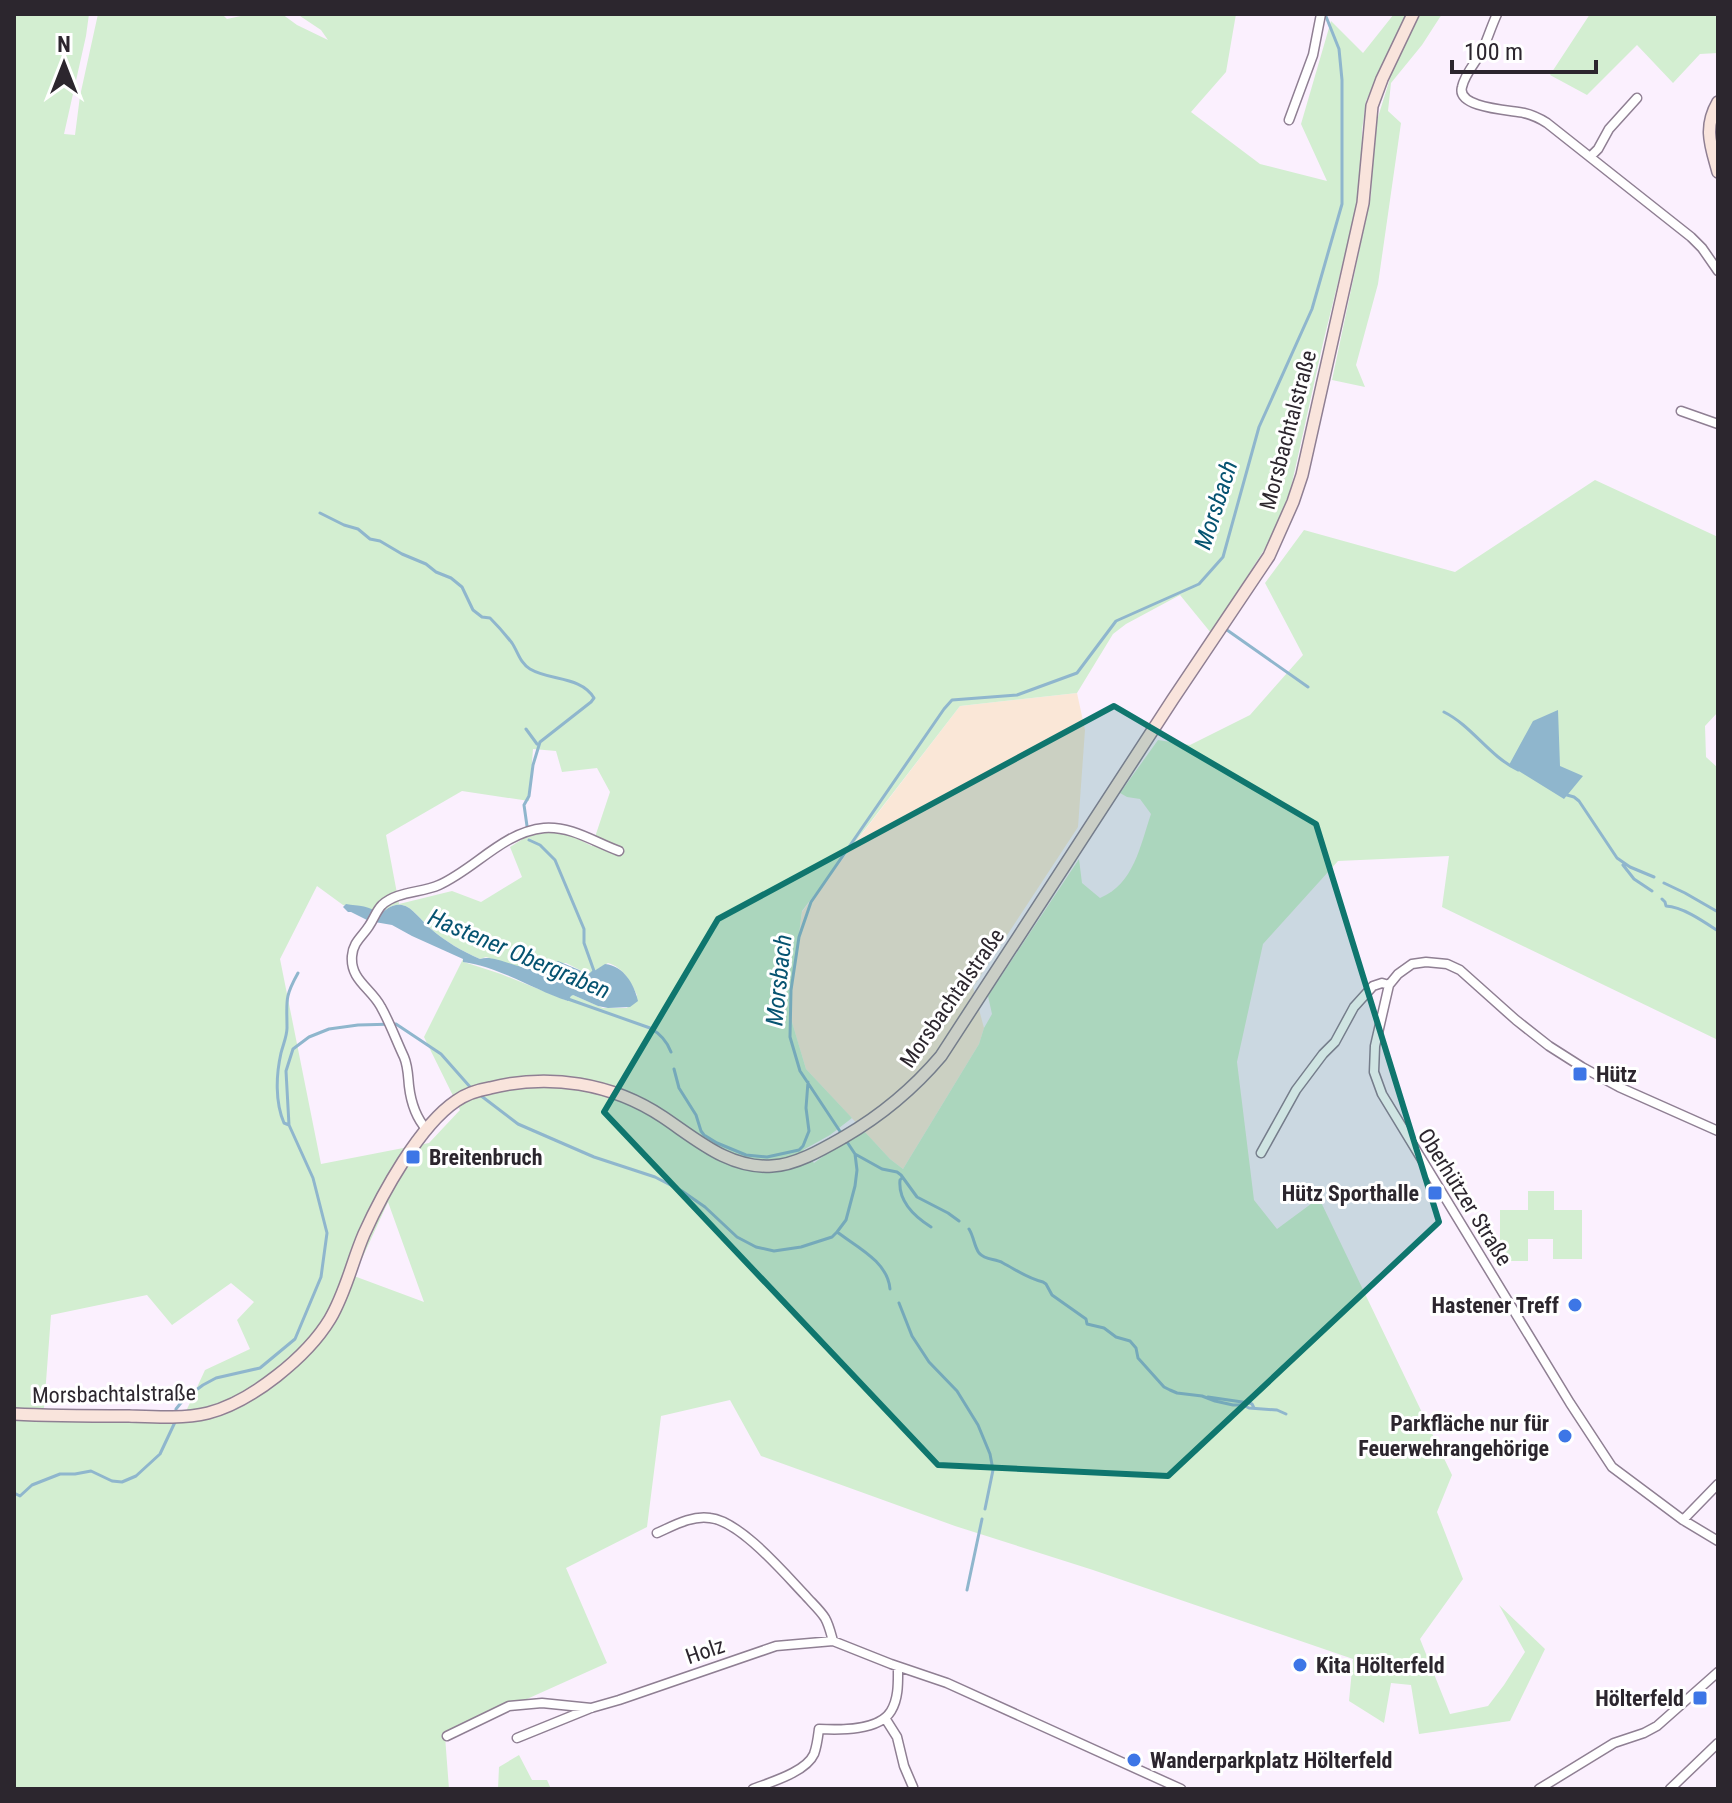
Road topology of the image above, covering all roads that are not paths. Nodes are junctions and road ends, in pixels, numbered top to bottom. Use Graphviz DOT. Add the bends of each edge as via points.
graph roads {
  1 [pos="1413,14"];
  2 [pos="1497,14"];
  3 [pos="1320,15"];
  4 [pos="1637,98"];
  5 [pos="1718,102"];
  6 [pos="1289,120"];
  7 [pos="1590,157"];
  8 [pos="1718,172"];
  9 [pos="1718,271"];
  10 [pos="1681,411"];
  11 [pos="1718,424"];
  12 [pos="619,851"];
  13 [pos="1389,985"];
  14 [pos="427,1130"];
  15 [pos="1718,1131"];
  16 [pos="1261,1153"];
  17 [pos="14,1414"];
  18 [pos="1718,1484"];
  19 [pos="1683,1520"];
  20 [pos="657,1533"];
  21 [pos="1718,1541"];
  22 [pos="833,1641"];
  23 [pos="898,1667"];
  24 [pos="1718,1672"];
  25 [pos="591,1708"];
  26 [pos="885,1718"];
  27 [pos="447,1736"];
  28 [pos="517,1738"];
  29 [pos="1718,1743"];
  30 [pos="913,1787"];
  31 [pos="753,1789"];
  32 [pos="1181,1789"];
  33 [pos="1539,1789"];
  34 [pos="1670,1789"];
  1 -- 14 [label="main road, Morsbachtalstraße" via="1372,106 1363,203 1302,475 1269,556 922,1078 837,1141 774,1167 736,1160 701,1145 658,1114 612,1091 557,1081 483,1089 446,1109"];
  2 -- 7 [label="street" via="1462,84 1463,98 1537,117"];
  3 -- 6 [label="street" via="1313,55"];
  4 -- 7 [label="street"];
  5 -- 8 [label="main road" via="1709,127"];
  7 -- 9 [label="street" via="1691,237"];
  10 -- 11 [label="street"];
  12 -- 14 [label="street" via="569,829 526,831 443,884 396,896 381,906 355,942 354,975 386,1018 408,1067 415,1112"];
  13 -- 15 [label="street" via="1419,962 1454,966 1582,1067"];
  13 -- 16 [label="street" via="1377,983 1354,1007 1335,1042 1296,1090"];
  13 -- 19 [label="street, Oberhützer Straße" via="1374,1060 1382,1094 1612,1467"];
  14 -- 17 [label="main road, Morsbachtalstraße" via="384,1194 329,1321 281,1372 241,1399 206,1413"];
  18 -- 19 [label="street"];
  19 -- 21 [label="street, Oberhützer Straße"];
  20 -- 22 [label="street" via="700,1518 724,1522 787,1575 825,1617"];
  22 -- 23 [label="street, Holz"];
  22 -- 25 [label="street, Holz" via="776,1646"];
  23 -- 26 [label="street" via="895,1701"];
  23 -- 32 [label="street, Holz" via="947,1683"];
  24 -- 33 [label="street" via="1657,1726 1614,1743"];
  25 -- 27 [label="street, Holz" via="509,1706"];
  25 -- 28 [label="street, Holz"];
  26 -- 30 [label="street"];
  26 -- 31 [label="street" via="858,1728 819,1729 807,1763"];
  29 -- 34 [label="street"];
}
